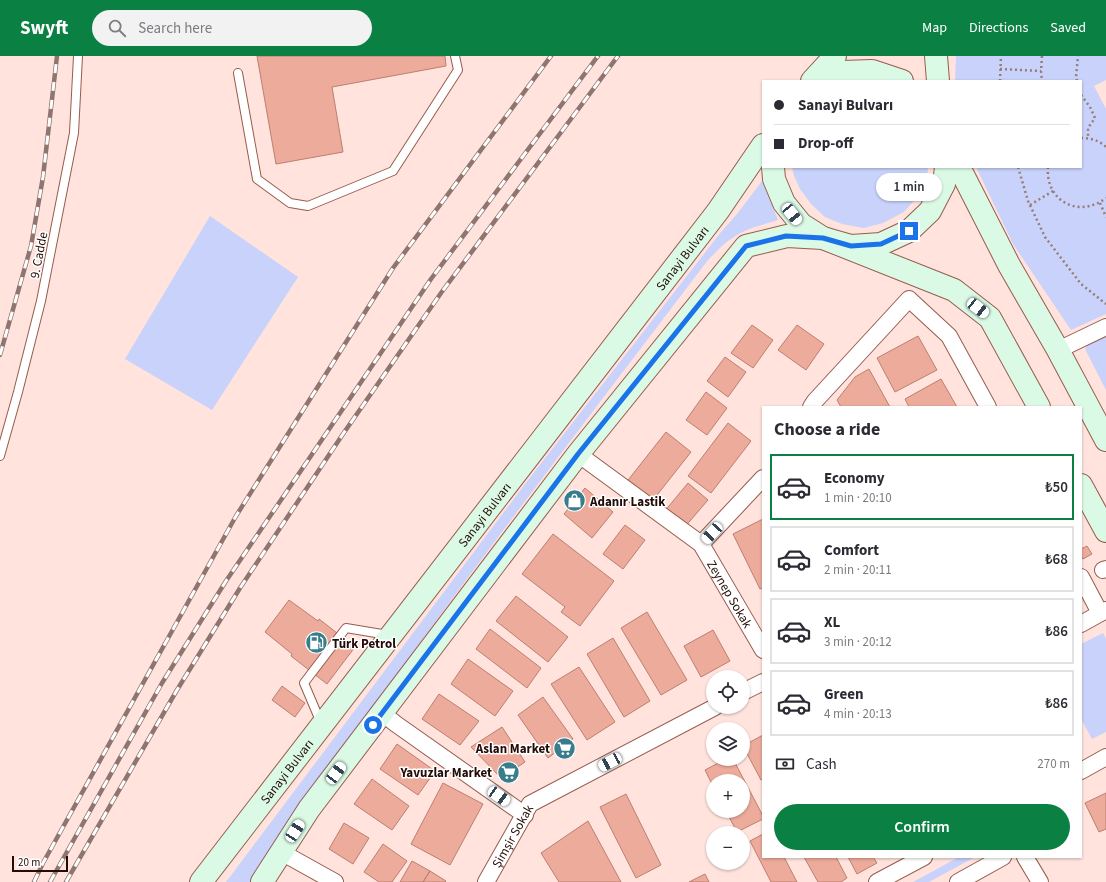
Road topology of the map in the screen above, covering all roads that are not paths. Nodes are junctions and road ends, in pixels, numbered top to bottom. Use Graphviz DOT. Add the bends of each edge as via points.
graph roads {
  1 [pos="78,56"];
  2 [pos="455,56"];
  3 [pos="835,56"];
  4 [pos="936,56"];
  5 [pos="238,73"];
  6 [pos="813,80"];
  7 [pos="822,80"];
  8 [pos="899,80"];
  9 [pos="938,80"];
  10 [pos="762,146"];
  11 [pos="773,168"];
  12 [pos="946,168"];
  13 [pos="960,168"];
  14 [pos="823,238"];
  15 [pos="1106,327"];
  16 [pos="1058,350"];
  17 [pos="815,405"];
  18 [pos="987,406"];
  19 [pos="1038,406"];
  20 [pos="1106,440"];
  21 [pos="578,454"];
  22 [pos="0,456"];
  23 [pos="762,479"];
  24 [pos="1082,487"];
  25 [pos="1106,531"];
  26 [pos="701,544"];
  27 [pos="1082,579"];
  28 [pos="1103,611"];
  29 [pos="1082,623"];
  30 [pos="391,636"];
  31 [pos="762,648"];
  32 [pos="762,682"];
  33 [pos="750,688"];
  34 [pos="706,712"];
  35 [pos="382,713"];
  36 [pos="322,725"];
  37 [pos="1106,757"];
  38 [pos="1082,770"];
  39 [pos="525,815"];
  40 [pos="281,852"];
  41 [pos="922,858"];
  42 [pos="1001,858"];
  43 [pos="1026,858"];
  44 [pos="201,882"];
  45 [pos="262,882"];
  46 [pos="335,882"];
  47 [pos="486,882"];
  48 [pos="877,882"];
  49 [pos="958,882"];
  50 [pos="1040,882"];
  1 -- 22 [label="lane, 9. Cadde" via="74,133 41,301"];
  2 -- 5 [label="lane" via="458,70 393,171 308,206 290,203 257,179"];
  3 -- 6 [label="main road"];
  4 -- 9 [label="main road"];
  7 -- 8 [label="main road" via="842,72 872,71"];
  10 -- 30 [label="main road, Sanayi Bulvarı" via="718,211"];
  11 -- 14 [label="main road" via="774,179 784,203 800,224"];
  12 -- 14 [label="main road" via="944,184 930,211 909,231 881,244 851,246"];
  13 -- 16 [label="main road" via="1009,265"];
  14 -- 19 [label="main road" via="954,290 990,318"];
  14 -- 21 [label="main road" via="786,236 746,246"];
  15 -- 16 [label="street"];
  16 -- 20 [label="main road"];
  17 -- 18 [label="street" via="909,299 948,336"];
  21 -- 26 [label="street, Zeynep Sokak"];
  21 -- 35 [label="main road"];
  23 -- 26 [label="street"];
  24 -- 25 [label="main road"];
  26 -- 31 [label="street, Zeynep Sokak"];
  27 -- 28 [label="street"];
  28 -- 29 [label="street"];
  30 -- 36 [label="main road, Sanayi Bulvarı"];
  30 -- 36 [label="lane" via="346,628 304,683"];
  32 -- 33 [label="street"];
  34 -- 39 [label="street, Şimşir Sokak" via="530,804"];
  35 -- 39 [label="street"];
  35 -- 40 [label="main road" via="309,809"];
  36 -- 44 [label="main road, Sanayi Bulvarı"];
  37 -- 38 [label="street"];
  39 -- 47 [label="street, Şimşir Sokak"];
  40 -- 45 [label="main road"];
  40 -- 46 [label="street"];
  41 -- 48 [label="street"];
  42 -- 49 [label="street"];
  43 -- 50 [label="street"];
}
